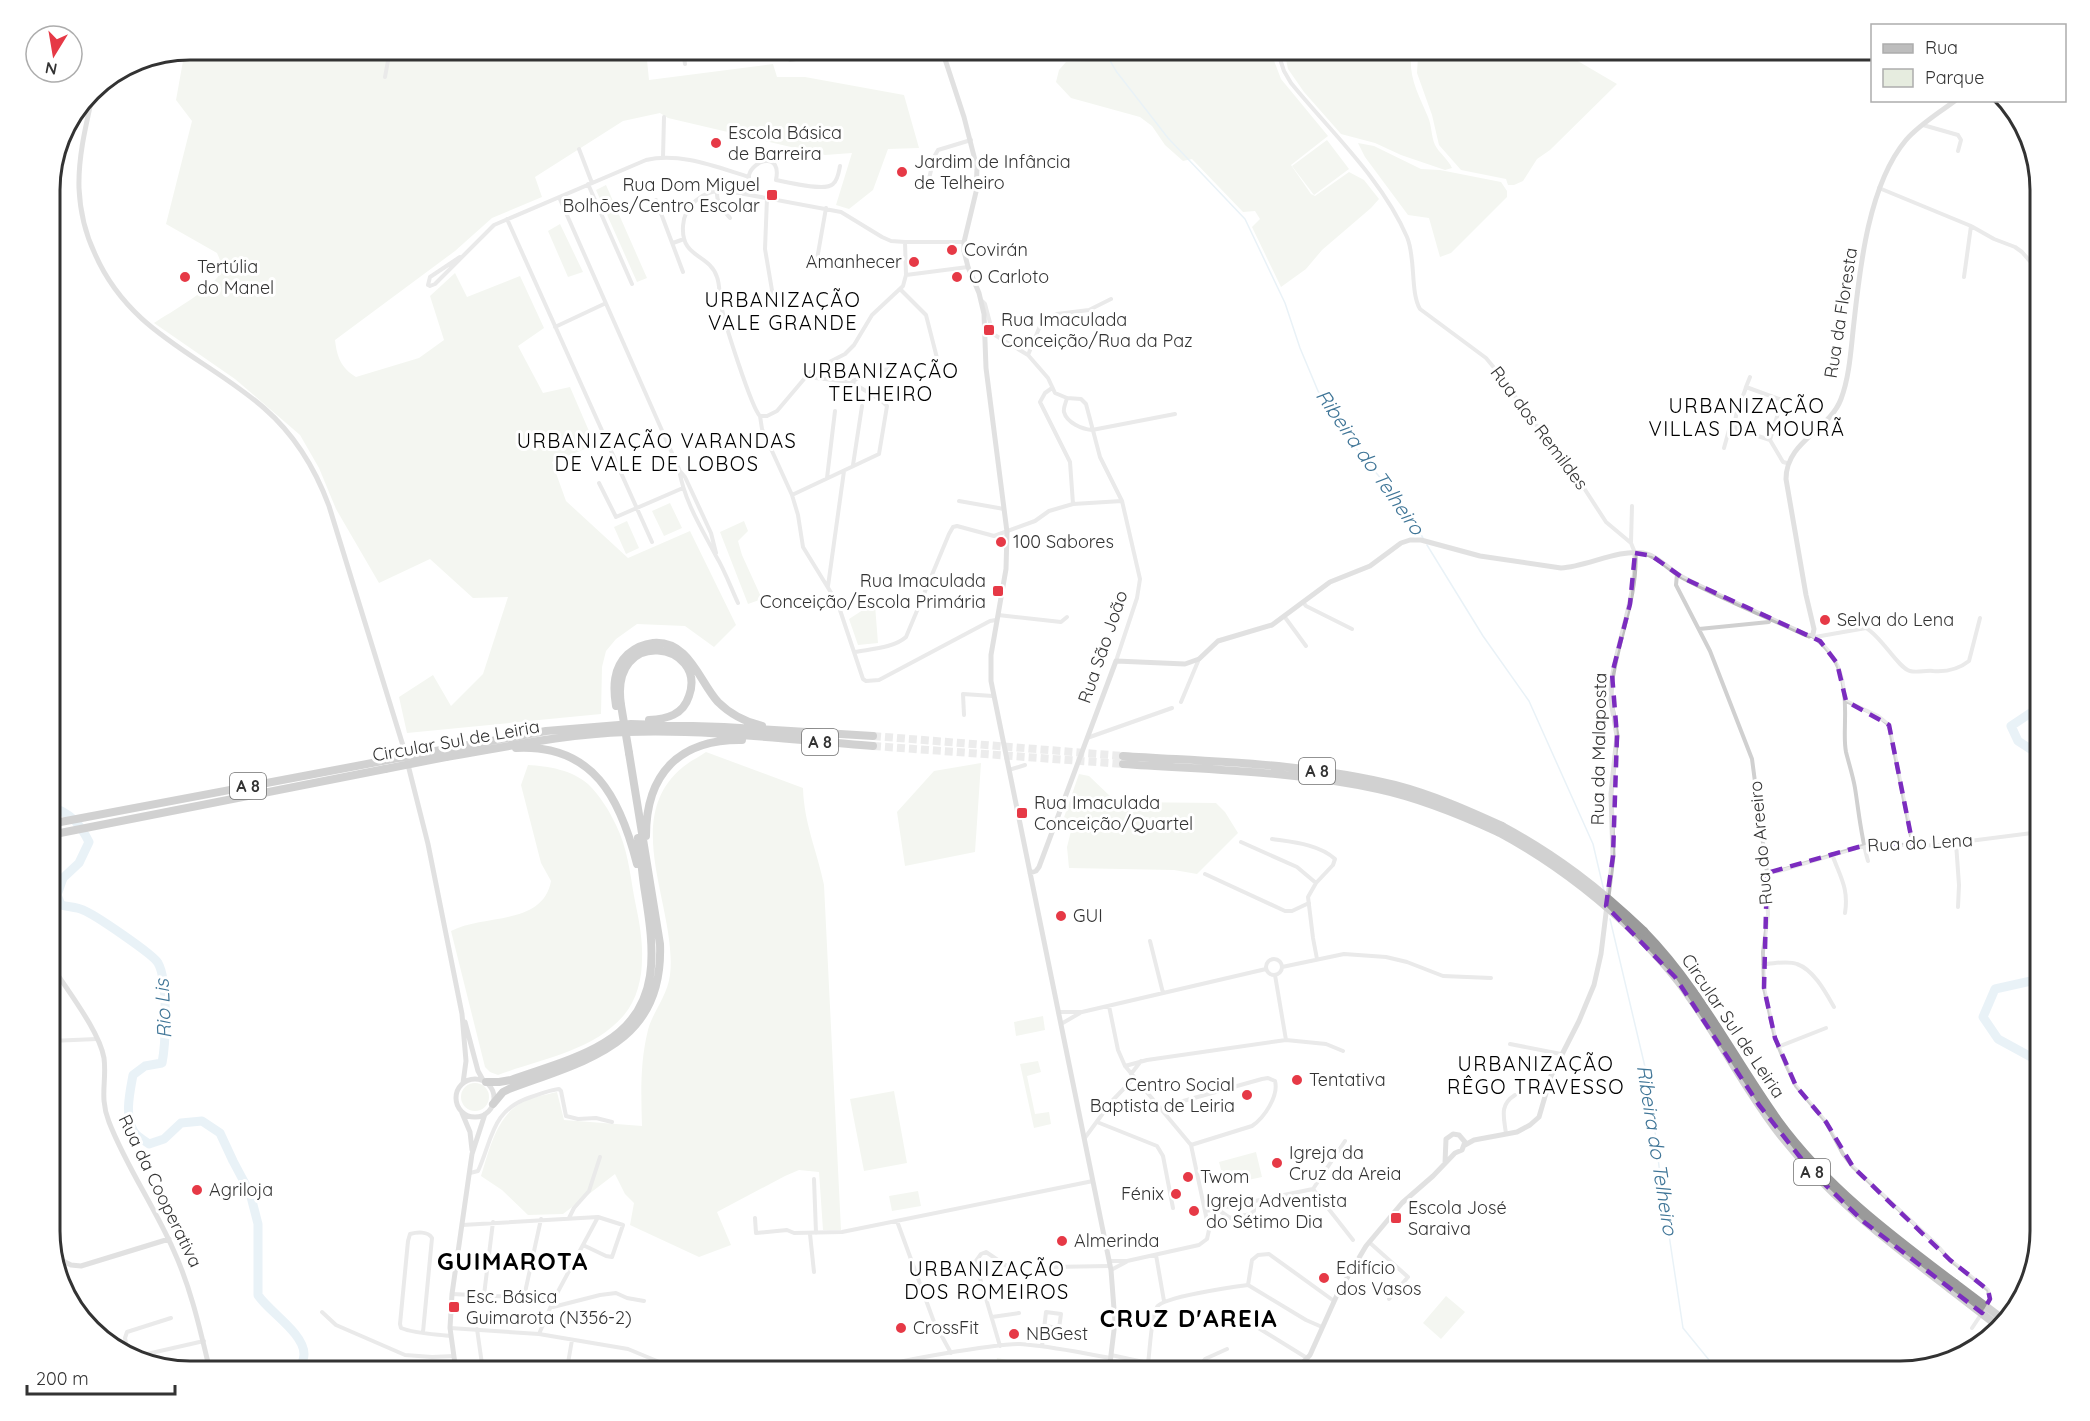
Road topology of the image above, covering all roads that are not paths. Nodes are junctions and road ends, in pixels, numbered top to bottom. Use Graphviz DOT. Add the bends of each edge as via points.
graph roads {
  1 [pos="388,60"];
  2 [pos="684,60"];
  3 [pos="945,60"];
  4 [pos="1280,60"];
  5 [pos="685,64"];
  6 [pos="385,77"];
  7 [pos="1953,102"];
  8 [pos="90,107"];
  9 [pos="664,117"];
  10 [pos="1922,125"];
  11 [pos="971,140"];
  12 [pos="579,149"];
  13 [pos="1958,151"];
  14 [pos="663,157"];
  15 [pos="840,166"];
  16 [pos="749,177"];
  17 [pos="590,183"];
  18 [pos="927,188"];
  19 [pos="1879,188"];
  20 [pos="717,190"];
  21 [pos="749,194"];
  22 [pos="559,197"];
  23 [pos="767,198"];
  24 [pos="656,200"];
  25 [pos="826,208"];
  26 [pos="730,218"];
  27 [pos="507,219"];
  28 [pos="1971,226"];
  29 [pos="684,238"];
  30 [pos="905,242"];
  31 [pos="964,242"];
  32 [pos="673,243"];
  33 [pos="460,257"];
  34 [pos="2030,261"];
  35 [pos="816,265"];
  36 [pos="968,267"];
  37 [pos="683,272"];
  38 [pos="906,275"];
  39 [pos="1964,277"];
  40 [pos="632,284"];
  41 [pos="900,289"];
  42 [pos="1111,299"];
  43 [pos="981,300"];
  44 [pos="604,304"];
  45 [pos="775,308"];
  46 [pos="555,327"];
  47 [pos="1028,355"];
  48 [pos="938,362"];
  49 [pos="893,368"];
  50 [pos="810,372"];
  51 [pos="1750,377"];
  52 [pos="851,382"];
  53 [pos="1746,387"];
  54 [pos="1052,388"];
  55 [pos="1068,398"];
  56 [pos="862,406"];
  57 [pos="835,411"];
  58 [pos="1175,414"];
  59 [pos="760,416"];
  60 [pos="1735,426"];
  61 [pos="1092,430"];
  62 [pos="1770,440"];
  63 [pos="1724,448"];
  64 [pos="1787,463"];
  65 [pos="853,466"];
  66 [pos="679,470"];
  67 [pos="844,471"];
  68 [pos="827,479"];
  69 [pos="599,483"];
  70 [pos="683,488"];
  71 [pos="792,495"];
  72 [pos="959,501"];
  73 [pos="1122,501"];
  74 [pos="1073,504"];
  75 [pos="1632,506"];
  76 [pos="638,509"];
  77 [pos="1005,510"];
  78 [pos="1006,532"];
  79 [pos="652,542"];
  80 [pos="1630,543"];
  81 [pos="1635,553"];
  82 [pos="717,556"];
  83 [pos="1677,574"];
  84 [pos="828,587"];
  85 [pos="1303,602"];
  86 [pos="738,603"];
  87 [pos="1284,616"];
  88 [pos="997,617"];
  89 [pos="1067,617"];
  90 [pos="1771,618"];
  91 [pos="1980,618"];
  92 [pos="1352,629"];
  93 [pos="1699,629"];
  94 [pos="1813,636"];
  95 [pos="1306,646"];
  96 [pos="855,652"];
  97 [pos="1199,659"];
  98 [pos="1116,661"];
  99 [pos="993,696"];
  100 [pos="1845,701"];
  101 [pos="1181,702"];
  102 [pos="619,705"];
  103 [pos="1172,708"];
  104 [pos="964,715"];
  105 [pos="631,724"];
  106 [pos="797,731"];
  107 [pos="873,736"];
  108 [pos="766,738"];
  109 [pos="1086,739"];
  110 [pos="873,746"];
  111 [pos="491,750"];
  112 [pos="446,753"];
  113 [pos="627,753"];
  114 [pos="1123,760"];
  115 [pos="1025,765"];
  116 [pos="1008,770"];
  117 [pos="60,822"];
  118 [pos="60,833"];
  119 [pos="2030,833"];
  120 [pos="1272,839"];
  121 [pos="1241,842"];
  122 [pos="1956,843"];
  123 [pos="1863,844"];
  124 [pos="1913,846"];
  125 [pos="646,850"];
  126 [pos="1832,854"];
  127 [pos="1868,861"];
  128 [pos="1030,873"];
  129 [pos="1767,873"];
  130 [pos="1205,874"];
  131 [pos="1316,884"];
  132 [pos="644,886"];
  133 [pos="1309,903"];
  134 [pos="1958,908"];
  135 [pos="1845,913"];
  136 [pos="1150,942"];
  137 [pos="1317,959"];
  138 [pos="1763,964"];
  139 [pos="1282,967"];
  140 [pos="1266,969"];
  141 [pos="1275,975"];
  142 [pos="1491,978"];
  143 [pos="60,979"];
  144 [pos="1163,993"];
  145 [pos="1109,1006"];
  146 [pos="1834,1007"];
  147 [pos="1058,1012"];
  148 [pos="1082,1012"];
  149 [pos="462,1014"];
  150 [pos="1060,1025"];
  151 [pos="1826,1028"];
  152 [pos="97,1039"];
  153 [pos="1286,1040"];
  154 [pos="60,1041"];
  155 [pos="1510,1044"];
  156 [pos="1778,1047"];
  157 [pos="1343,1051"];
  158 [pos="1562,1054"];
  159 [pos="1141,1061"];
  160 [pos="1125,1066"];
  161 [pos="1133,1076"];
  162 [pos="485,1081"];
  163 [pos="463,1083"];
  164 [pos="1515,1095"];
  165 [pos="494,1104"];
  166 [pos="1163,1110"];
  167 [pos="461,1111"];
  168 [pos="485,1114"];
  169 [pos="612,1122"];
  170 [pos="1097,1122"];
  171 [pos="1506,1134"];
  172 [pos="1084,1139"];
  173 [pos="1345,1141"];
  174 [pos="1464,1142"];
  175 [pos="1191,1145"];
  176 [pos="1447,1148"];
  177 [pos="1455,1153"];
  178 [pos="472,1154"];
  179 [pos="600,1156"];
  180 [pos="1445,1163"];
  181 [pos="469,1173"];
  182 [pos="814,1179"];
  183 [pos="1093,1181"];
  184 [pos="1313,1189"];
  185 [pos="1254,1201"];
  186 [pos="1173,1208"];
  187 [pos="1219,1208"];
  188 [pos="1206,1211"];
  189 [pos="598,1217"];
  190 [pos="569,1218"];
  191 [pos="755,1218"];
  192 [pos="541,1220"];
  193 [pos="897,1221"];
  194 [pos="493,1222"];
  195 [pos="462,1225"];
  196 [pos="813,1233"];
  197 [pos="169,1239"];
  198 [pos="1353,1240"];
  199 [pos="1370,1242"];
  200 [pos="583,1245"];
  201 [pos="1156,1255"];
  202 [pos="63,1261"];
  203 [pos="1127,1261"];
  204 [pos="1110,1266"];
  205 [pos="1050,1267"];
  206 [pos="1014,1271"];
  207 [pos="814,1272"];
  208 [pos="1248,1285"];
  209 [pos="1952,1286"];
  210 [pos="452,1294"];
  211 [pos="484,1295"];
  212 [pos="524,1297"];
  213 [pos="555,1299"];
  214 [pos="1389,1299"];
  215 [pos="644,1301"];
  216 [pos="1164,1301"];
  217 [pos="1334,1301"];
  218 [pos="552,1307"];
  219 [pos="322,1312"];
  220 [pos="1019,1313"];
  221 [pos="1998,1316"];
  222 [pos="992,1317"];
  223 [pos="171,1318"];
  224 [pos="1248,1321"];
  225 [pos="1993,1322"];
  226 [pos="1045,1326"];
  227 [pos="1322,1327"];
  228 [pos="450,1328"];
  229 [pos="1972,1328"];
  230 [pos="477,1329"];
  231 [pos="423,1332"];
  232 [pos="539,1334"];
  233 [pos="451,1336"];
  234 [pos="572,1340"];
  235 [pos="204,1341"];
  236 [pos="126,1344"];
  237 [pos="1000,1346"];
  238 [pos="1042,1346"];
  239 [pos="1227,1349"];
  240 [pos="951,1353"];
  241 [pos="148,1354"];
  242 [pos="454,1356"];
  243 [pos="1111,1356"];
  244 [pos="1308,1359"];
  245 [pos="208,1361"];
  246 [pos="455,1361"];
  247 [pos="482,1361"];
  248 [pos="568,1361"];
  249 [pos="657,1361"];
  250 [pos="905,1361"];
  251 [pos="1110,1361"];
  252 [pos="1137,1361"];
  253 [pos="1148,1361"];
  254 [pos="1204,1361"];
  1 -- 6 [label="street"];
  2 -- 5 [label="street"];
  3 -- 11 [label="main road"];
  4 -- 80 [label="street, Rua dos Remildes" via="1291,83 1377,183 1408,238 1420,309 1486,358 1606,522"];
  7 -- 10 [label="main road, Rua da Floresta"];
  8 -- 149 [label="main road" via="80,162 79,194 89,240 106,277 140,319 272,415 306,456 326,497 417,798"];
  9 -- 14 [label="street"];
  10 -- 13 [label="street" via="1958,135"];
  10 -- 19 [label="main road, Rua da Floresta" via="1899,150"];
  11 -- 18 [label="street" via="938,150"];
  11 -- 31 [label="main road" via="978,180"];
  12 -- 17 [label="street"];
  14 -- 16 [label="street"];
  14 -- 17 [label="street"];
  15 -- 16 [label="street" via="835,182 828,187 776,180 778,169 769,162 754,167"];
  16 -- 21 [label="street"];
  17 -- 22 [label="street"];
  17 -- 40 [label="street"];
  19 -- 28 [label="street"];
  19 -- 64 [label="main road, Rua da Floresta" via="1861,271 1842,396 1828,419"];
  20 -- 21 [label="street"];
  20 -- 26 [label="street" via="720,208"];
  20 -- 29 [label="street" via="704,195 687,211"];
  21 -- 23 [label="street"];
  22 -- 27 [label="street"];
  22 -- 44 [label="street"];
  23 -- 25 [label="street"];
  23 -- 45 [label="street" via="765,249"];
  24 -- 32 [label="street"];
  25 -- 30 [label="street" via="848,214 887,239"];
  25 -- 35 [label="street"];
  27 -- 33 [label="street" via="489,229"];
  27 -- 46 [label="street"];
  28 -- 34 [label="street" via="2014,247"];
  28 -- 39 [label="street"];
  29 -- 32 [label="street"];
  29 -- 59 [label="street" via="691,252 716,274 740,368"];
  30 -- 31 [label="street"];
  30 -- 38 [label="street"];
  31 -- 36 [label="main road"];
  32 -- 37 [label="street"];
  33 -- 33 [label="street" via="430,277 428,285 435,284"];
  36 -- 38 [label="street"];
  36 -- 43 [label="main road"];
  38 -- 41 [label="street"];
  41 -- 48 [label="street" via="926,315"];
  41 -- 50 [label="street" via="872,315 845,354"];
  42 -- 47 [label="street" via="1089,310 1048,318 1040,326"];
  43 -- 47 [label="street, Rua São João" via="994,336"];
  43 -- 77 [label="main road"];
  44 -- 46 [label="street"];
  44 -- 66 [label="street"];
  46 -- 76 [label="street"];
  47 -- 54 [label="street, Rua São João"];
  49 -- 52 [label="street"];
  50 -- 52 [label="street" via="816,378"];
  50 -- 59 [label="street" via="774,413"];
  51 -- 53 [label="street"];
  52 -- 65 [label="street" via="881,400 888,410 879,454"];
  53 -- 60 [label="street"];
  53 -- 62 [label="street" via="1782,400"];
  54 -- 55 [label="street, Rua São João"];
  54 -- 74 [label="street" via="1040,402 1070,462"];
  55 -- 61 [label="street, Rua São João" via="1085,402"];
  55 -- 61 [label="street" via="1064,411 1068,418"];
  56 -- 65 [label="street"];
  57 -- 68 [label="street"];
  58 -- 61 [label="street"];
  59 -- 71 [label="street" via="762,429"];
  60 -- 62 [label="street"];
  60 -- 63 [label="street" via="1729,430"];
  61 -- 73 [label="street, Rua São João"];
  62 -- 64 [label="street"];
  64 -- 94 [label="main road" via="1786,479"];
  65 -- 67 [label="street"];
  66 -- 70 [label="street"];
  66 -- 82 [label="street" via="711,533"];
  67 -- 68 [label="street"];
  67 -- 84 [label="street"];
  68 -- 71 [label="street"];
  69 -- 76 [label="street" via="616,517"];
  70 -- 76 [label="street"];
  70 -- 82 [label="street"];
  71 -- 84 [label="street" via="803,548"];
  72 -- 77 [label="street"];
  73 -- 74 [label="street"];
  73 -- 98 [label="street, Rua São João" via="1140,585"];
  74 -- 78 [label="street"];
  75 -- 80 [label="street"];
  76 -- 79 [label="street"];
  77 -- 78 [label="main road"];
  78 -- 88 [label="main road" via="1006,569"];
  78 -- 96 [label="street" via="994,536 953,527 906,637 902,642"];
  80 -- 81 [label="street, Rua dos Remildes"];
  81 -- 83 [label="main road" via="1652,556"];
  81 -- 85 [label="main road" via="1561,568 1467,554 1419,539 1410,540 1370,566 1330,582"];
  81 -- 158 [label="main road, Rua da Malaposta" via="1630,604 1611,687 1617,736 1611,794 1613,856 1598,970 1589,999"];
  82 -- 86 [label="street"];
  83 -- 90 [label="main road"];
  83 -- 93 [label="street, Rua do Areeiro" via="1676,585"];
  84 -- 96 [label="street"];
  85 -- 87 [label="main road"];
  85 -- 92 [label="street"];
  87 -- 95 [label="street"];
  87 -- 97 [label="main road" via="1263,628 1218,641"];
  88 -- 89 [label="street" via="1061,622"];
  88 -- 96 [label="street" via="879,680 866,681 861,676"];
  88 -- 99 [label="main road" via="990,663"];
  90 -- 93 [label="street" via="1769,622"];
  90 -- 94 [label="main road"];
  91 -- 94 [label="street" via="1969,661 1945,672 1904,669 1866,628"];
  93 -- 129 [label="street, Rua do Areeiro" via="1752,759"];
  94 -- 100 [label="street" via="1837,663"];
  97 -- 98 [label="main road" via="1185,664"];
  97 -- 101 [label="street"];
  98 -- 109 [label="main road, Rua São João"];
  99 -- 104 [label="street" via="963,694"];
  99 -- 116 [label="main road"];
  100 -- 123 [label="street" via="1846,752"];
  100 -- 124 [label="street" via="1889,725"];
  102 -- 105 [label="highway" via="623,671 640,653 665,650 687,669 691,691 681,710 665,719"];
  102 -- 106 [label="highway" via="615,680 621,662 639,646 662,644 685,655 714,696 731,712 754,724"];
  102 -- 113 [label="highway, bridge"];
  103 -- 109 [label="street"];
  105 -- 106 [label="highway, Circular Sul de Leiria / A 8"];
  105 -- 112 [label="highway, Circular Sul de Leiria / A 8" via="546,731"];
  106 -- 107 [label="highway, Circular Sul de Leiria / A 8"];
  108 -- 110 [label="highway, Circular Sul de Leiria / A 8"];
  108 -- 111 [label="highway, Circular Sul de Leiria / A 8" via="626,732 518,743"];
  108 -- 125 [label="highway" via="708,743 689,750 670,764 649,801"];
  109 -- 128 [label="main road, Rua São João" via="1039,867"];
  111 -- 112 [label="highway, Circular Sul de Leiria / A 8"];
  111 -- 132 [label="highway" via="546,749 571,757 592,771 621,812"];
  112 -- 117 [label="highway, Circular Sul de Leiria / A 8, bridge"];
  112 -- 118 [label="highway, Circular Sul de Leiria / A 8, bridge"];
  113 -- 125 [label="highway"];
  113 -- 132 [label="highway"];
  114 -- 209 [label="highway, Circular Sul de Leiria / A 8, bridge" via="1309,770 1368,779 1448,802 1546,850 1584,878 1640,933 1689,996 1760,1106 1811,1171 1864,1222"];
  115 -- 116 [label="street"];
  116 -- 128 [label="main road"];
  119 -- 122 [label="street, Rua do Lena"];
  120 -- 131 [label="street" via="1308,845 1330,855 1335,861"];
  121 -- 131 [label="street" via="1297,867"];
  122 -- 124 [label="street, Rua do Lena"];
  122 -- 134 [label="street"];
  123 -- 124 [label="street, Rua do Lena"];
  123 -- 126 [label="street, Rua do Lena"];
  123 -- 127 [label="street"];
  125 -- 165 [label="highway" via="660,959 656,989 644,1014 628,1034 603,1052 509,1089"];
  126 -- 129 [label="street, Rua do Lena"];
  126 -- 135 [label="street" via="1846,888"];
  128 -- 147 [label="main road"];
  129 -- 138 [label="street, Rua do Areeiro"];
  130 -- 133 [label="street" via="1285,910"];
  131 -- 133 [label="street"];
  132 -- 162 [label="highway" via="652,970 642,1002 632,1018 592,1050 511,1080"];
  133 -- 137 [label="street"];
  136 -- 144 [label="street"];
  137 -- 139 [label="street"];
  137 -- 142 [label="street" via="1344,954 1386,957 1443,976"];
  138 -- 146 [label="street" via="1791,963 1804,968"];
  138 -- 156 [label="street, Rua do Areeiro" via="1764,988"];
  139 -- 140 [label="street" via="1278,960 1273,960"];
  139 -- 141 [label="street"];
  140 -- 141 [label="street"];
  140 -- 144 [label="street"];
  141 -- 153 [label="street"];
  143 -- 152 [label="main road, Rua da Cooperativa"];
  144 -- 145 [label="street"];
  145 -- 148 [label="street"];
  145 -- 160 [label="street"];
  147 -- 148 [label="street"];
  147 -- 150 [label="main road"];
  148 -- 150 [label="street"];
  149 -- 162 [label="main road" via="478,1071"];
  149 -- 163 [label="main road" via="466,1061"];
  150 -- 172 [label="main road"];
  151 -- 156 [label="street"];
  152 -- 154 [label="street"];
  152 -- 197 [label="main road, Rua da Cooperativa" via="104,1059 103,1097 109,1122"];
  153 -- 157 [label="street" via="1317,1042"];
  153 -- 159 [label="street"];
  155 -- 158 [label="street"];
  156 -- 229 [label="street, Rua do Areeiro" via="1796,1086 1826,1122 1843,1154 1860,1174 1950,1260 1988,1290 1989,1302"];
  158 -- 171 [label="main road, Rua da Malaposta" via="1547,1084 1539,1117"];
  159 -- 160 [label="street"];
  159 -- 161 [label="street"];
  160 -- 161 [label="street"];
  161 -- 166 [label="street"];
  161 -- 170 [label="street"];
  162 -- 163 [label="main road" via="473,1079"];
  162 -- 165 [label="main road" via="494,1094"];
  163 -- 167 [label="main road" via="456,1099"];
  164 -- 171 [label="street" via="1504,1106"];
  165 -- 168 [label="main road"];
  166 -- 175 [label="street"];
  166 -- 175 [label="street" via="1169,1105 1272,1079 1276,1086 1274,1096 1258,1122"];
  167 -- 168 [label="main road" via="475,1117"];
  167 -- 178 [label="main road" via="467,1120"];
  168 -- 178 [label="main road"];
  169 -- 181 [label="street" via="566,1116 559,1089 524,1099 502,1114 478,1171"];
  170 -- 172 [label="street"];
  170 -- 186 [label="street" via="1157,1146 1163,1156"];
  171 -- 174 [label="main road, Rua da Malaposta"];
  172 -- 183 [label="main road"];
  173 -- 184 [label="street"];
  174 -- 176 [label="main road, Rua da Malaposta" via="1456,1134 1450,1135"];
  174 -- 177 [label="main road, Rua da Malaposta"];
  175 -- 188 [label="street"];
  176 -- 177 [label="main road"];
  176 -- 180 [label="main road"];
  177 -- 180 [label="main road, Rua da Malaposta"];
  178 -- 181 [label="main road"];
  179 -- 190 [label="street" via="589,1191"];
  180 -- 199 [label="main road, Rua da Malaposta" via="1394,1212"];
  181 -- 195 [label="main road"];
  182 -- 196 [label="street"];
  183 -- 193 [label="street"];
  183 -- 204 [label="main road"];
  184 -- 185 [label="street"];
  184 -- 198 [label="street"];
  185 -- 187 [label="street"];
  185 -- 187 [label="street" via="1251,1214 1230,1218"];
  187 -- 188 [label="street"];
  188 -- 201 [label="street" via="1209,1233 1205,1242"];
  189 -- 190 [label="street"];
  189 -- 200 [label="street"];
  189 -- 200 [label="street" via="623,1226 614,1254 610,1257"];
  190 -- 192 [label="street"];
  191 -- 196 [label="street" via="756,1233"];
  192 -- 194 [label="street"];
  192 -- 212 [label="street"];
  193 -- 196 [label="street" via="843,1232"];
  193 -- 240 [label="street" via="934,1322"];
  194 -- 195 [label="street"];
  194 -- 211 [label="street"];
  195 -- 210 [label="main road"];
  196 -- 207 [label="street"];
  197 -- 202 [label="main road" via="81,1266"];
  197 -- 235 [label="main road, Rua da Cooperativa" via="186,1278"];
  199 -- 214 [label="street" via="1408,1277"];
  199 -- 217 [label="main road, Rua da Malaposta"];
  200 -- 213 [label="street"];
  201 -- 203 [label="street"];
  201 -- 216 [label="street"];
  203 -- 204 [label="street"];
  203 -- 204 [label="street"];
  204 -- 205 [label="street"];
  204 -- 243 [label="main road" via="1115,1322"];
  206 -- 222 [label="street" via="986,1252 976,1262"];
  208 -- 216 [label="street"];
  208 -- 217 [label="street" via="1252,1260 1269,1254"];
  208 -- 227 [label="street"];
  209 -- 221 [label="highway, Circular Sul de Leiria / A 8, bridge"];
  209 -- 225 [label="highway, Circular Sul de Leiria / A 8, bridge"];
  210 -- 211 [label="street"];
  210 -- 228 [label="main road"];
  211 -- 212 [label="street"];
  212 -- 213 [label="street"];
  213 -- 218 [label="street"];
  215 -- 218 [label="street" via="616,1293"];
  216 -- 253 [label="street" via="1156,1308"];
  217 -- 227 [label="main road, Rua da Malaposta"];
  218 -- 232 [label="street"];
  219 -- 242 [label="street" via="336,1325 405,1355"];
  220 -- 222 [label="street"];
  222 -- 237 [label="street"];
  223 -- 236 [label="street" via="127,1332"];
  224 -- 244 [label="street"];
  226 -- 226 [label="street" via="1046,1312 1061,1314 1059,1328"];
  226 -- 238 [label="street"];
  227 -- 244 [label="main road, Rua da Malaposta"];
  228 -- 230 [label="street"];
  228 -- 233 [label="main road"];
  230 -- 232 [label="street"];
  230 -- 247 [label="street"];
  231 -- 231 [label="street" via="406,1330 400,1324 408,1241 410,1234 415,1233 428,1233 432,1238"];
  231 -- 233 [label="street"];
  232 -- 234 [label="street"];
  233 -- 242 [label="main road"];
  234 -- 248 [label="street"];
  234 -- 249 [label="street" via="628,1349"];
  235 -- 241 [label="street"];
  235 -- 245 [label="main road, Rua da Cooperativa"];
  237 -- 238 [label="street"];
  237 -- 240 [label="street"];
  238 -- 243 [label="street"];
  239 -- 254 [label="street"];
  240 -- 250 [label="street"];
  242 -- 246 [label="main road"];
  243 -- 251 [label="main road"];
  243 -- 252 [label="street"];
}
